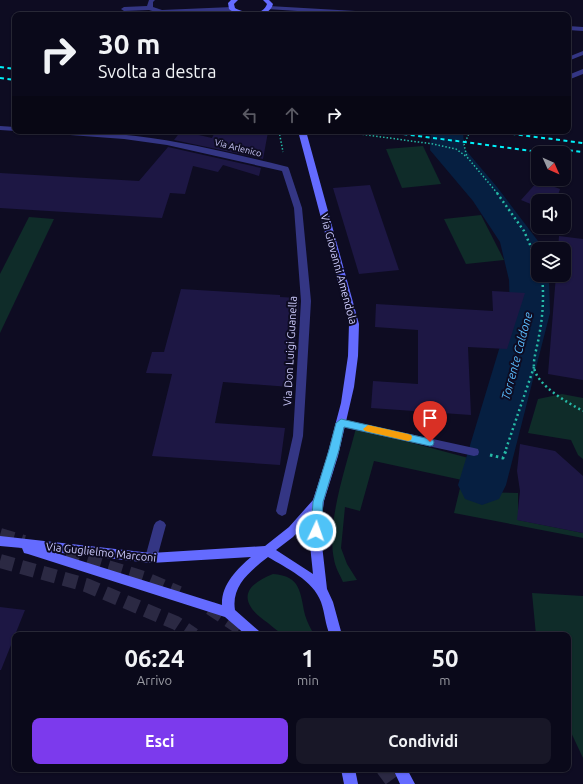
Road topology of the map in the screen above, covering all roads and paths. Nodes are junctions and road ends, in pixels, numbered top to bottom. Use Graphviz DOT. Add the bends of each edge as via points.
graph roads {
  1 [pos="152,0"];
  2 [pos="235,0"];
  3 [pos="268,4"];
  4 [pos="150,8"];
  5 [pos="124,9"];
  6 [pos="232,9"];
  7 [pos="161,12"];
  8 [pos="197,12"];
  9 [pos="237,12"];
  10 [pos="261,12"];
  11 [pos="348,12"];
  12 [pos="571,28"];
  13 [pos="583,29"];
  14 [pos="583,53"];
  15 [pos="571,58"];
  16 [pos="583,71"];
  17 [pos="571,77"];
  18 [pos="0,128"];
  19 [pos="12,129"];
  20 [pos="78,134"];
  21 [pos="280,134"];
  22 [pos="303,134"];
  23 [pos="360,134"];
  24 [pos="469,134"];
  25 [pos="467,158"];
  26 [pos="285,169"];
  27 [pos="531,247"];
  28 [pos="543,282"];
  29 [pos="534,367"];
  30 [pos="583,411"];
  31 [pos="341,423"];
  32 [pos="474,452"];
  33 [pos="495,456"];
  34 [pos="318,502"];
  35 [pos="282,510"];
  36 [pos="160,525"];
  37 [pos="4,542"];
  38 [pos="267,551"];
  39 [pos="151,558"];
  40 [pos="321,589"];
  41 [pos="229,612"];
  42 [pos="252,632"];
  43 [pos="335,632"];
  44 [pos="349,772"];
  45 [pos="402,772"];
  46 [pos="351,784"];
  47 [pos="408,784"];
  1 -- 4 [label="street"];
  2 -- 6 [label="street" via="231,3"];
  3 -- 10 [label="street"];
  3 -- 11 [label="street"];
  4 -- 5 [label="street"];
  4 -- 7 [label="street"];
  6 -- 8 [label="street"];
  6 -- 9 [label="street"];
  12 -- 13 [label="street"];
  14 -- 15 [label="street"];
  16 -- 17 [label="street"];
  18 -- 19 [label="street"];
  20 -- 26 [label="street, Via Arlenico" via="149,140 216,152"];
  21 -- 26 [label="path"];
  22 -- 31 [label="street, Via Giovanni Amendola" via="354,324 353,366"];
  23 -- 25 [label="path" via="456,149"];
  24 -- 25 [label="path" via="464,146"];
  25 -- 27 [label="path" via="505,202"];
  26 -- 35 [label="street, Via Don Luigi Guanella" via="298,208 306,301 298,436"];
  28 -- 29 [label="path" via="541,325"];
  29 -- 30 [label="path" via="543,384"];
  29 -- 33 [label="path" via="503,458"];
  31 -- 32 [label="street"];
  31 -- 34 [label="street, Via Giovanni Amendola"];
  34 -- 38 [label="street, Via Giovanni Amendola" via="290,533"];
  34 -- 40 [label="street, Via Giovanni Amendola" via="315,546"];
  36 -- 39 [label="street"];
  37 -- 39 [label="street, Via Guglielmo Marconi"];
  37 -- 41 [label="street, Via Guglielmo Marconi"];
  38 -- 39 [label="street, Via Guglielmo Marconi"];
  38 -- 40 [label="street" via="298,569"];
  38 -- 41 [label="street, Via Giovanni Amendola" via="235,582 229,594"];
  40 -- 43 [label="street, Via Giovanni Amendola"];
  41 -- 42 [label="street"];
  44 -- 46 [label="street"];
  45 -- 47 [label="street"];
}
